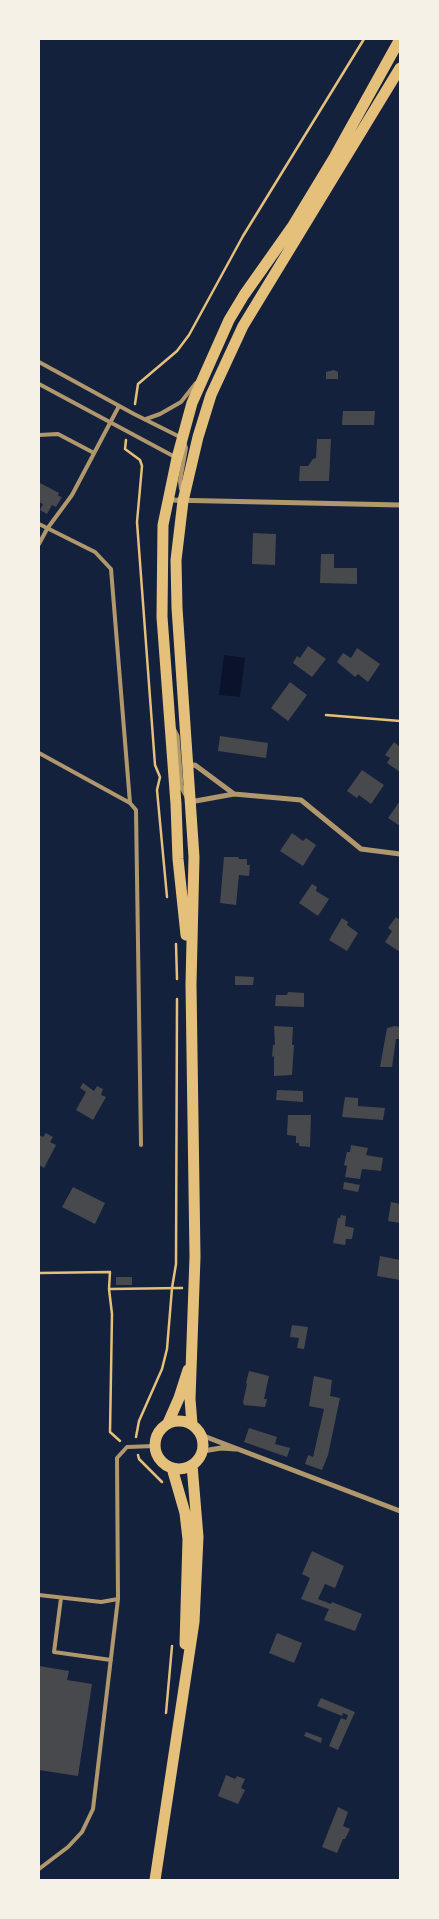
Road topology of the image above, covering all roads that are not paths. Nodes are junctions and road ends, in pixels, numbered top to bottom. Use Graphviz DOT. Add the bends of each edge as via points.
graph roads {
  1 [pos="400,39"];
  2 [pos="400,68"];
  3 [pos="39,362"];
  4 [pos="205,372"];
  5 [pos="39,384"];
  6 [pos="119,406"];
  7 [pos="145,420"];
  8 [pos="110,423"];
  9 [pos="39,435"];
  10 [pos="198,437"];
  11 [pos="184,443"];
  12 [pos="94,453"];
  13 [pos="177,458"];
  14 [pos="168,500"];
  15 [pos="183,501"];
  16 [pos="400,505"];
  17 [pos="39,524"];
  18 [pos="47,528"];
  19 [pos="39,544"];
  20 [pos="170,721"];
  21 [pos="39,753"];
  22 [pos="188,766"];
  23 [pos="181,786"];
  24 [pos="234,794"];
  25 [pos="190,802"];
  26 [pos="130,803"];
  27 [pos="176,804"];
  28 [pos="400,854"];
  29 [pos="191,984"];
  30 [pos="141,1146"];
  31 [pos="193,1354"];
  32 [pos="168,1423"];
  33 [pos="192,1424"];
  34 [pos="201,1435"];
  35 [pos="155,1446"];
  36 [pos="242,1449"];
  37 [pos="202,1451"];
  38 [pos="192,1465"];
  39 [pos="172,1468"];
  40 [pos="400,1510"];
  41 [pos="39,1595"];
  42 [pos="61,1598"];
  43 [pos="118,1599"];
  44 [pos="112,1660"];
  45 [pos="185,1690"];
  46 [pos="39,1869"];
  47 [pos="155,1880"];
  1 -- 4 [label="main road" via="335,156 229,320"];
  2 -- 10 [label="main road" via="244,326 211,395"];
  3 -- 6 [label="lane"];
  4 -- 7 [label="lane" via="181,402"];
  4 -- 11 [label="main road" via="192,403"];
  5 -- 8 [label="lane"];
  6 -- 7 [label="lane"];
  6 -- 8 [label="lane"];
  7 -- 11 [label="lane"];
  8 -- 12 [label="lane"];
  8 -- 13 [label="lane"];
  9 -- 12 [label="lane" via="58,434"];
  10 -- 11 [label="lane"];
  10 -- 15 [label="main road"];
  11 -- 13 [label="main road"];
  11 -- 15 [label="lane" via="180,480"];
  12 -- 18 [label="lane" via="72,495"];
  13 -- 14 [label="main road"];
  14 -- 15 [label="street"];
  14 -- 20 [label="main road" via="163,524 162,617"];
  15 -- 16 [label="street"];
  15 -- 22 [label="main road" via="176,560"];
  17 -- 18 [label="lane"];
  18 -- 19 [label="lane"];
  18 -- 26 [label="lane" via="95,552 111,569"];
  20 -- 23 [label="street" via="177,736"];
  20 -- 27 [label="main road"];
  21 -- 26 [label="lane"];
  22 -- 23 [label="street"];
  22 -- 24 [label="street" via="195,765"];
  22 -- 25 [label="main road"];
  23 -- 25 [label="street"];
  23 -- 27 [label="street"];
  24 -- 25 [label="street"];
  24 -- 28 [label="street" via="301,800 361,849"];
  25 -- 29 [label="main road" via="194,857"];
  26 -- 30 [label="lane" via="136,810"];
  27 -- 29 [label="main road" via="178,859"];
  29 -- 31 [label="main road" via="195,1257"];
  31 -- 32 [label="main road"];
  31 -- 33 [label="main road"];
  32 -- 33 [label="main road" via="181,1420"];
  32 -- 35 [label="main road" via="156,1436"];
  33 -- 34 [label="main road"];
  34 -- 36 [label="street"];
  34 -- 37 [label="main road"];
  35 -- 39 [label="main road" via="163,1463"];
  35 -- 43 [label="lane" via="127,1447 117,1458"];
  36 -- 37 [label="street"];
  36 -- 40 [label="street"];
  37 -- 38 [label="main road"];
  38 -- 39 [label="main road"];
  38 -- 45 [label="main road" via="198,1537 194,1622"];
  39 -- 45 [label="main road" via="185,1513 188,1539"];
  41 -- 42 [label="lane"];
  42 -- 43 [label="lane" via="101,1602"];
  42 -- 44 [label="lane" via="54,1652"];
  43 -- 44 [label="lane"];
  44 -- 46 [label="lane" via="92,1809 82,1832 68,1848"];
  45 -- 47 [label="main road"];
}
